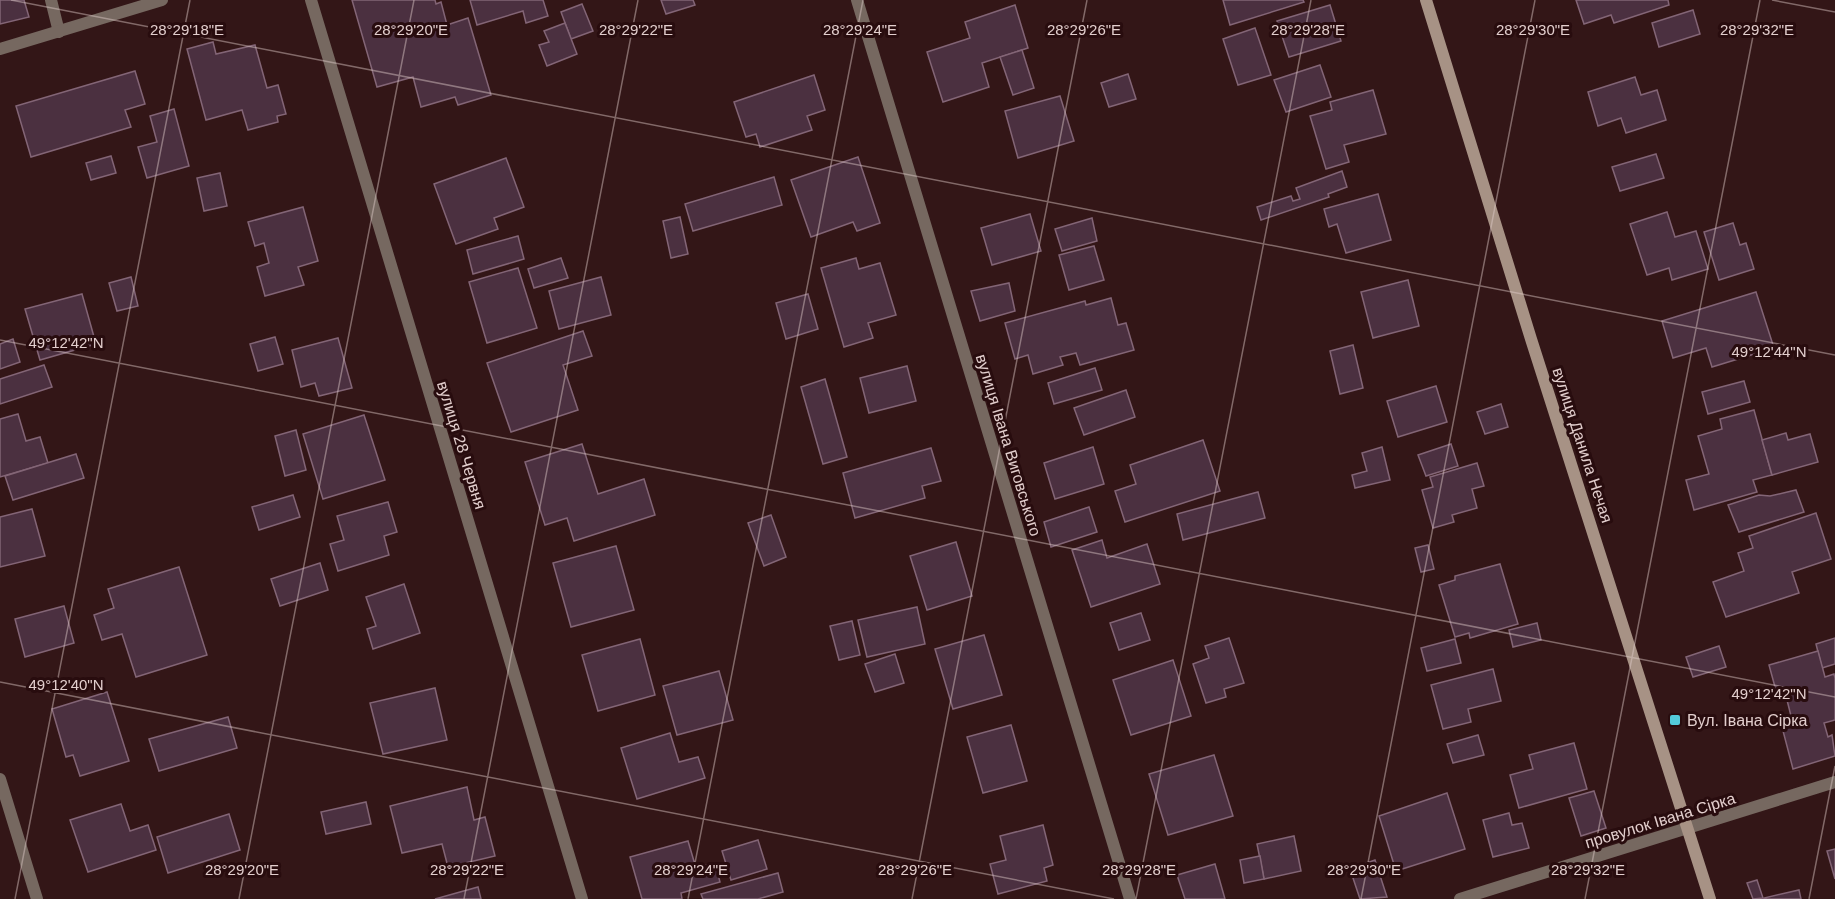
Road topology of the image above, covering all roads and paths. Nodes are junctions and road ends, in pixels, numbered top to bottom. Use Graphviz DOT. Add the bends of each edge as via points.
graph roads {
  1 [pos="51,0"];
  2 [pos="162,0"];
  3 [pos="311,0"];
  4 [pos="857,0"];
  5 [pos="1426,0"];
  6 [pos="58,32"];
  7 [pos="0,49"];
  8 [pos="0,779"];
  9 [pos="1835,782"];
  10 [pos="1688,829"];
  11 [pos="37,899"];
  12 [pos="582,899"];
  13 [pos="1130,899"];
  14 [pos="1460,899"];
  15 [pos="1710,899"];
  1 -- 6 [label="street"];
  2 -- 6 [label="street"];
  3 -- 12 [label="street, вулиця 28 Червня"];
  4 -- 13 [label="street, вулиця Івана Виговського"];
  5 -- 10 [label="main road, вулиця Данила Нечая"];
  6 -- 7 [label="street"];
  8 -- 11 [label="street"];
  9 -- 10 [label="street, провулок Івана Сірка"];
  10 -- 14 [label="street, провулок Івана Сірка"];
  10 -- 15 [label="main road, вулиця Данила Нечая"];
}
